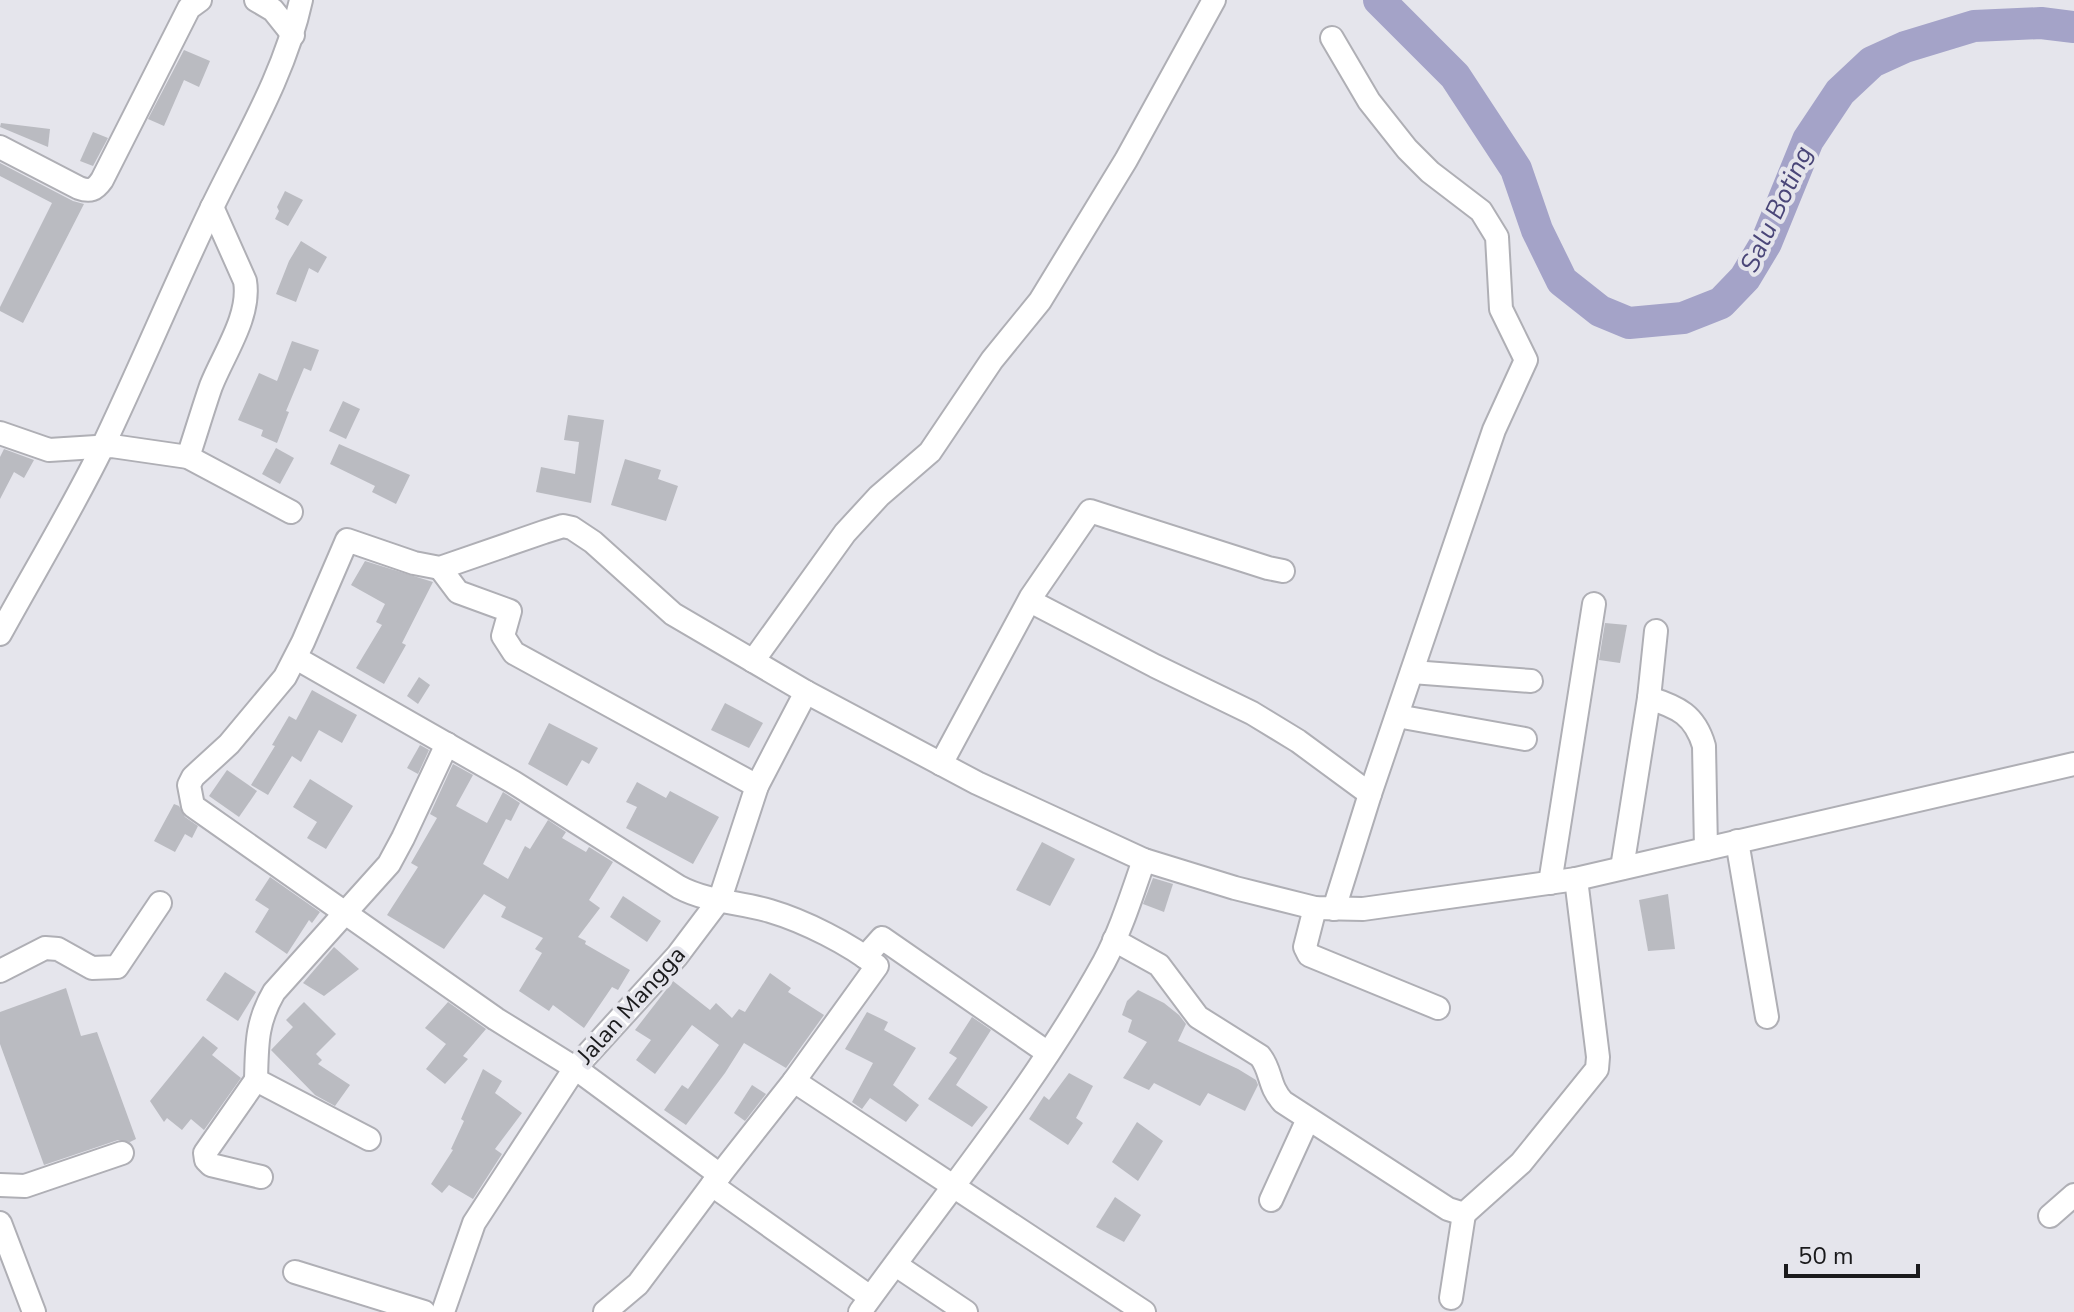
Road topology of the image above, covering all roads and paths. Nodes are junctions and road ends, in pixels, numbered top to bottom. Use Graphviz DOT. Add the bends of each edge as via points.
graph roads {
  1 [pos="200,0"];
  2 [pos="256,0"];
  3 [pos="301,0"];
  4 [pos="1209,7"];
  5 [pos="293,35"];
  6 [pos="1332,38"];
  7 [pos="0,147"];
  8 [pos="212,207"];
  9 [pos="0,433"];
  10 [pos="102,447"];
  11 [pos="188,457"];
  12 [pos="291,512"];
  13 [pos="440,568"];
  14 [pos="1283,571"];
  15 [pos="1030,601"];
  16 [pos="1594,604"];
  17 [pos="3,622"];
  18 [pos="1656,631"];
  19 [pos="296,658"];
  20 [pos="753,661"];
  21 [pos="1412,672"];
  22 [pos="1531,681"];
  23 [pos="806,692"];
  24 [pos="1649,698"];
  25 [pos="1397,716"];
  26 [pos="1525,739"];
  27 [pos="447,744"];
  28 [pos="941,764"];
  29 [pos="2074,764"];
  30 [pos="757,786"];
  31 [pos="1370,794"];
  32 [pos="1737,841"];
  33 [pos="1706,849"];
  34 [pos="1144,860"];
  35 [pos="1622,868"];
  36 [pos="1576,879"];
  37 [pos="1550,883"];
  38 [pos="720,899"];
  39 [pos="160,903"];
  40 [pos="1324,908"];
  41 [pos="347,913"];
  42 [pos="1114,940"];
  43 [pos="865,957"];
  44 [pos="0,971"];
  45 [pos="1438,1008"];
  46 [pos="1767,1017"];
  47 [pos="1048,1053"];
  48 [pos="575,1068"];
  49 [pos="256,1080"];
  50 [pos="794,1081"];
  51 [pos="1308,1119"];
  52 [pos="369,1139"];
  53 [pos="122,1153"];
  54 [pos="261,1177"];
  55 [pos="716,1180"];
  56 [pos="0,1185"];
  57 [pos="956,1186"];
  58 [pos="2074,1195"];
  59 [pos="1271,1200"];
  60 [pos="1464,1214"];
  61 [pos="2050,1216"];
  62 [pos="0,1223"];
  63 [pos="896,1265"];
  64 [pos="295,1272"];
  65 [pos="1451,1298"];
  66 [pos="865,1305"];
  67 [pos="34,1312"];
  68 [pos="424,1312"];
  69 [pos="443,1312"];
  70 [pos="605,1312"];
  71 [pos="966,1312"];
  72 [pos="1144,1312"];
  1 -- 7 [label="street" via="189,8 95,189 85,190"];
  2 -- 5 [label="street" via="273,10"];
  3 -- 5 [label="street"];
  4 -- 20 [label="street" via="1126,160 1040,301 992,360 930,452 845,533"];
  5 -- 8 [label="street"];
  6 -- 21 [label="street" via="1369,101 1407,149 1481,211 1497,237 1501,309 1526,360 1494,430"];
  8 -- 10 [label="street"];
  8 -- 11 [label="street" via="247,291"];
  9 -- 10 [label="street" via="49,450"];
  10 -- 11 [label="street"];
  10 -- 17 [label="street"];
  11 -- 12 [label="street"];
  13 -- 19 [label="street" via="347,540"];
  13 -- 20 [label="street" via="567,526 593,542 673,614"];
  13 -- 30 [label="street" via="458,592 510,611 503,636 514,653"];
  14 -- 15 [label="street" via="1091,511"];
  15 -- 28 [label="street"];
  15 -- 31 [label="street" via="1252,713"];
  16 -- 37 [label="street"];
  18 -- 24 [label="street"];
  19 -- 27 [label="street"];
  19 -- 41 [label="street" via="276,690 196,773 189,785 193,806"];
  20 -- 23 [label="street"];
  21 -- 22 [label="street"];
  21 -- 25 [label="street"];
  23 -- 28 [label="street"];
  23 -- 30 [label="street, Jalan Mangga"];
  24 -- 33 [label="street" via="1684,712 1701,734"];
  24 -- 35 [label="street"];
  25 -- 26 [label="street"];
  25 -- 31 [label="street"];
  27 -- 38 [label="street" via="679,887 698,897"];
  27 -- 41 [label="street" via="391,860"];
  28 -- 34 [label="street"];
  29 -- 32 [label="street"];
  30 -- 38 [label="street, Jalan Mangga"];
  31 -- 40 [label="street"];
  32 -- 33 [label="street"];
  32 -- 46 [label="street"];
  33 -- 35 [label="street"];
  34 -- 40 [label="street"];
  34 -- 42 [label="street"];
  35 -- 36 [label="street"];
  36 -- 37 [label="street"];
  36 -- 60 [label="street" via="1597,1069 1521,1163"];
  37 -- 40 [label="street" via="1363,909"];
  38 -- 43 [label="street" via="773,911"];
  38 -- 48 [label="street, Jalan Mangga" via="677,956"];
  39 -- 44 [label="street" via="117,967 92,968 58,949 45,948"];
  40 -- 45 [label="street" via="1305,947 1309,955"];
  41 -- 48 [label="street"];
  41 -- 49 [label="street" via="262,1012"];
  42 -- 47 [label="street"];
  42 -- 51 [label="street" via="1159,965 1198,1017 1260,1056 1274,1093"];
  43 -- 47 [label="street" via="882,938"];
  43 -- 50 [label="street" via="877,966"];
  47 -- 57 [label="street"];
  48 -- 55 [label="street"];
  48 -- 69 [label="street, Jalan Mangga" via="474,1223"];
  49 -- 52 [label="street"];
  49 -- 54 [label="street" via="205,1153 211,1165"];
  50 -- 55 [label="street"];
  50 -- 57 [label="street"];
  51 -- 59 [label="street"];
  51 -- 60 [label="street" via="1448,1209"];
  53 -- 56 [label="street" via="25,1186"];
  55 -- 66 [label="street"];
  55 -- 70 [label="street" via="638,1284"];
  57 -- 63 [label="street"];
  57 -- 72 [label="street"];
  58 -- 61 [label="street"];
  60 -- 65 [label="street"];
  62 -- 67 [label="street"];
  63 -- 66 [label="street"];
  63 -- 71 [label="street"];
  64 -- 68 [label="street"];
}
